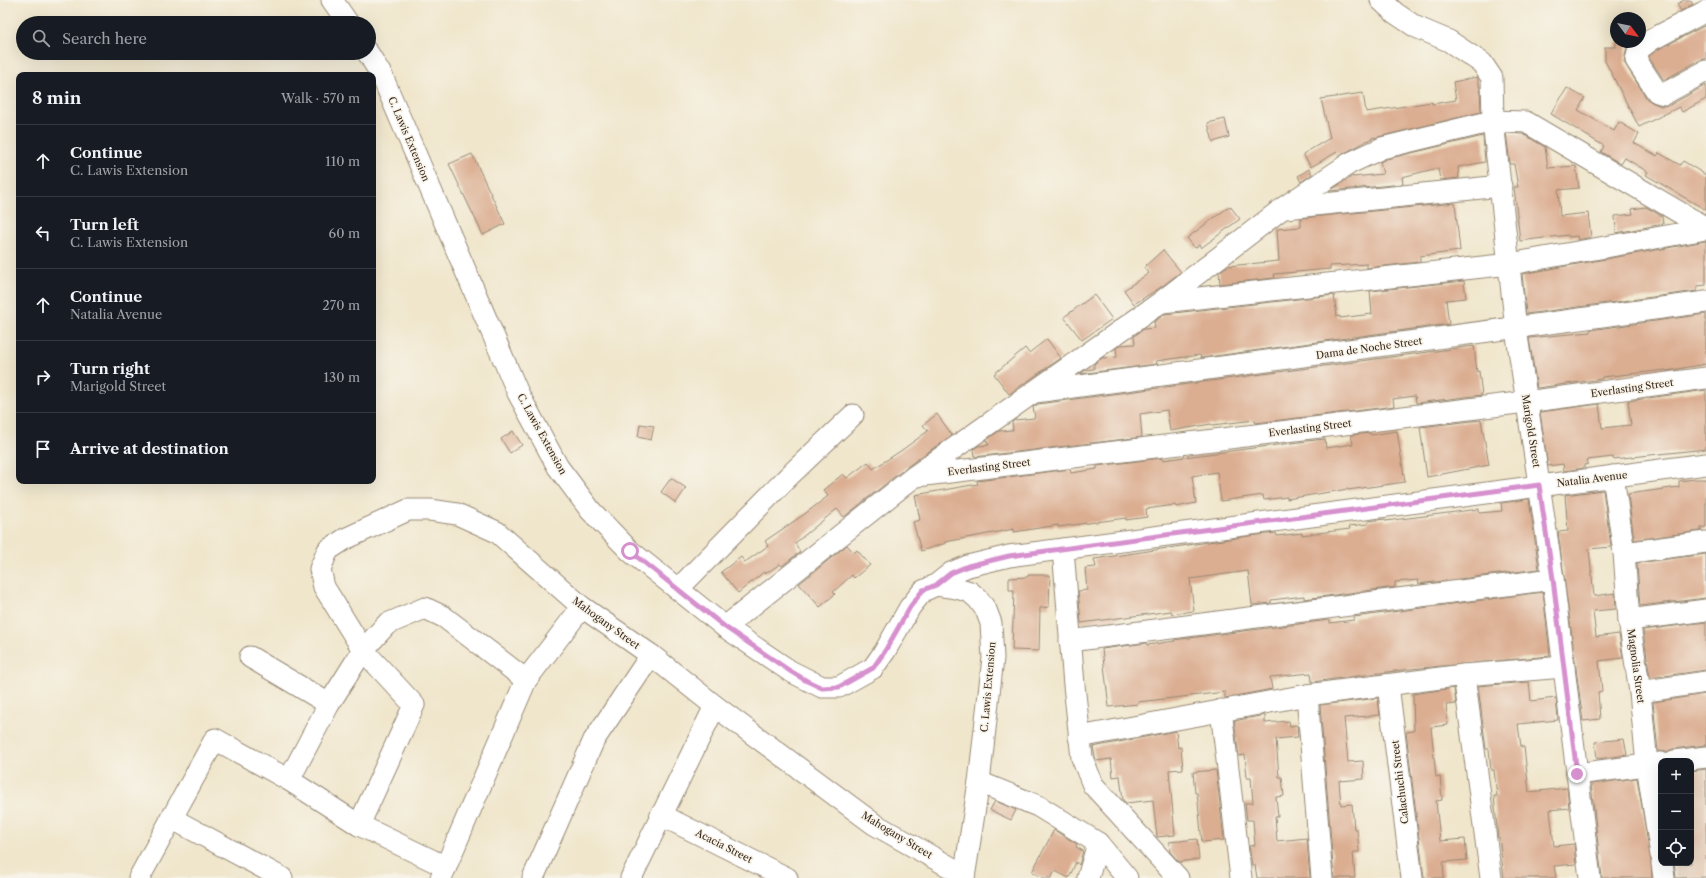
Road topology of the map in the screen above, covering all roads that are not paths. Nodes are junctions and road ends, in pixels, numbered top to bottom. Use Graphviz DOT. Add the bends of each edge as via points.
graph roads {
  1 [pos="332,0"];
  2 [pos="1382,0"];
  3 [pos="1706,11"];
  4 [pos="343,16"];
  5 [pos="372,60"];
  6 [pos="1706,71"];
  7 [pos="1493,121"];
  8 [pos="1500,186"];
  9 [pos="1283,208"];
  10 [pos="1706,228"];
  11 [pos="1510,264"];
  12 [pos="1161,302"];
  13 [pos="1706,302"];
  14 [pos="1516,329"];
  15 [pos="1706,378"];
  16 [pos="1032,393"];
  17 [pos="1526,402"];
  18 [pos="853,415"];
  19 [pos="1706,464"];
  20 [pos="915,476"];
  21 [pos="1613,476"];
  22 [pos="1539,485"];
  23 [pos="1706,542"];
  24 [pos="1063,549"];
  25 [pos="1624,553"];
  26 [pos="1553,579"];
  27 [pos="936,585"];
  28 [pos="678,589"];
  29 [pos="582,607"];
  30 [pos="1706,610"];
  31 [pos="1629,620"];
  32 [pos="725,627"];
  33 [pos="1070,641"];
  34 [pos="363,650"];
  35 [pos="651,655"];
  36 [pos="250,657"];
  37 [pos="1564,667"];
  38 [pos="1464,675"];
  39 [pos="526,680"];
  40 [pos="1706,682"];
  41 [pos="1388,685"];
  42 [pos="1640,692"];
  43 [pos="1307,695"];
  44 [pos="329,704"];
  45 [pos="715,706"];
  46 [pos="1221,710"];
  47 [pos="1079,736"];
  48 [pos="1706,757"];
  49 [pos="1694,758"];
  50 [pos="1654,764"];
  51 [pos="1577,774"];
  52 [pos="289,780"];
  53 [pos="979,782"];
  54 [pos="661,815"];
  55 [pos="171,818"];
  56 [pos="360,825"];
  57 [pos="1659,830"];
  58 [pos="1098,843"];
  59 [pos="1662,866"];
  60 [pos="443,872"];
  61 [pos="964,876"];
  62 [pos="139,878"];
  63 [pos="282,878"];
  64 [pos="533,878"];
  65 [pos="631,878"];
  66 [pos="787,878"];
  67 [pos="1088,878"];
  68 [pos="1127,878"];
  69 [pos="1178,878"];
  70 [pos="1241,878"];
  71 [pos="1322,878"];
  72 [pos="1412,878"];
  73 [pos="1491,878"];
  74 [pos="1590,878"];
  75 [pos="1664,878"];
  1 -- 4 [label="street"];
  2 -- 7 [label="street, Marigold Street" via="1395,14 1416,27 1449,41 1482,63 1492,78"];
  3 -- 6 [label="street" via="1651,40 1639,49 1636,60 1658,92 1664,94"];
  5 -- 28 [label="street, C. Lawis Extension" via="382,76 518,393 558,467 591,511 630,551"];
  7 -- 8 [label="street, Marigold Street"];
  7 -- 9 [label="street" via="1382,148 1350,163"];
  7 -- 10 [label="street" via="1526,122"];
  8 -- 9 [label="street"];
  8 -- 11 [label="street, Marigold Street"];
  9 -- 12 [label="street"];
  10 -- 11 [label="street"];
  11 -- 12 [label="street"];
  11 -- 14 [label="street, Marigold Street"];
  12 -- 16 [label="street"];
  13 -- 14 [label="street, Dama de Noche Street"];
  14 -- 16 [label="street, Dama de Noche Street"];
  14 -- 17 [label="street, Marigold Street"];
  15 -- 17 [label="street, Everlasting Street"];
  16 -- 20 [label="street"];
  17 -- 20 [label="street, Everlasting Street"];
  17 -- 22 [label="street, Marigold Street"];
  18 -- 28 [label="street"];
  19 -- 21 [label="street, Natalia Avenue"];
  20 -- 32 [label="street"];
  21 -- 22 [label="street, Natalia Avenue"];
  21 -- 25 [label="street, Magnolia Street"];
  22 -- 24 [label="street, Natalia Avenue"];
  22 -- 26 [label="street, Marigold Street"];
  23 -- 25 [label="street"];
  24 -- 27 [label="street, Natalia Avenue" via="1009,556 968,566 951,573"];
  24 -- 33 [label="street"];
  25 -- 31 [label="street, Magnolia Street"];
  26 -- 33 [label="street"];
  26 -- 37 [label="street, Marigold Street"];
  27 -- 32 [label="street, C. Lawis Extension" via="923,590 910,607 873,668 839,687 822,688 807,681"];
  27 -- 53 [label="street, C. Lawis Extension" via="970,592 986,610 991,623 993,658"];
  28 -- 32 [label="street, C. Lawis Extension"];
  29 -- 34 [label="street, Mahogany Street" via="497,532 457,514 408,510 328,550 320,569 324,587"];
  29 -- 35 [label="street, Mahogany Street"];
  29 -- 39 [label="street"];
  30 -- 31 [label="street"];
  31 -- 42 [label="street, Magnolia Street"];
  33 -- 47 [label="street"];
  34 -- 39 [label="street" via="387,624 425,608 444,617"];
  34 -- 44 [label="street"];
  34 -- 56 [label="street, Mahogany Street" via="414,705"];
  35 -- 45 [label="street, Mahogany Street"];
  35 -- 64 [label="street" via="594,740"];
  36 -- 44 [label="street"];
  37 -- 38 [label="street"];
  37 -- 51 [label="street, Marigold Street"];
  38 -- 41 [label="street"];
  38 -- 73 [label="street"];
  39 -- 60 [label="street"];
  40 -- 42 [label="street"];
  41 -- 43 [label="street"];
  41 -- 72 [label="street, Calachuchi Street"];
  42 -- 50 [label="street, Magnolia Street"];
  43 -- 46 [label="street"];
  43 -- 71 [label="street"];
  44 -- 52 [label="street"];
  45 -- 54 [label="street"];
  45 -- 61 [label="street, Mahogany Street" via="874,824"];
  46 -- 47 [label="street"];
  46 -- 70 [label="street"];
  47 -- 69 [label="street" via="1082,758 1094,785"];
  48 -- 49 [label="street"];
  50 -- 51 [label="street"];
  50 -- 57 [label="street, Magnolia Street"];
  51 -- 74 [label="street, Marigold Street"];
  52 -- 55 [label="street" via="215,739"];
  52 -- 56 [label="street"];
  53 -- 58 [label="street" via="1038,806"];
  53 -- 61 [label="street, C. Lawis Extension"];
  54 -- 65 [label="street"];
  54 -- 66 [label="street, Acacia Street"];
  55 -- 62 [label="street"];
  55 -- 63 [label="street"];
  56 -- 60 [label="street"];
  58 -- 67 [label="street"];
  58 -- 68 [label="street"];
  59 -- 75 [label="street"];
}
